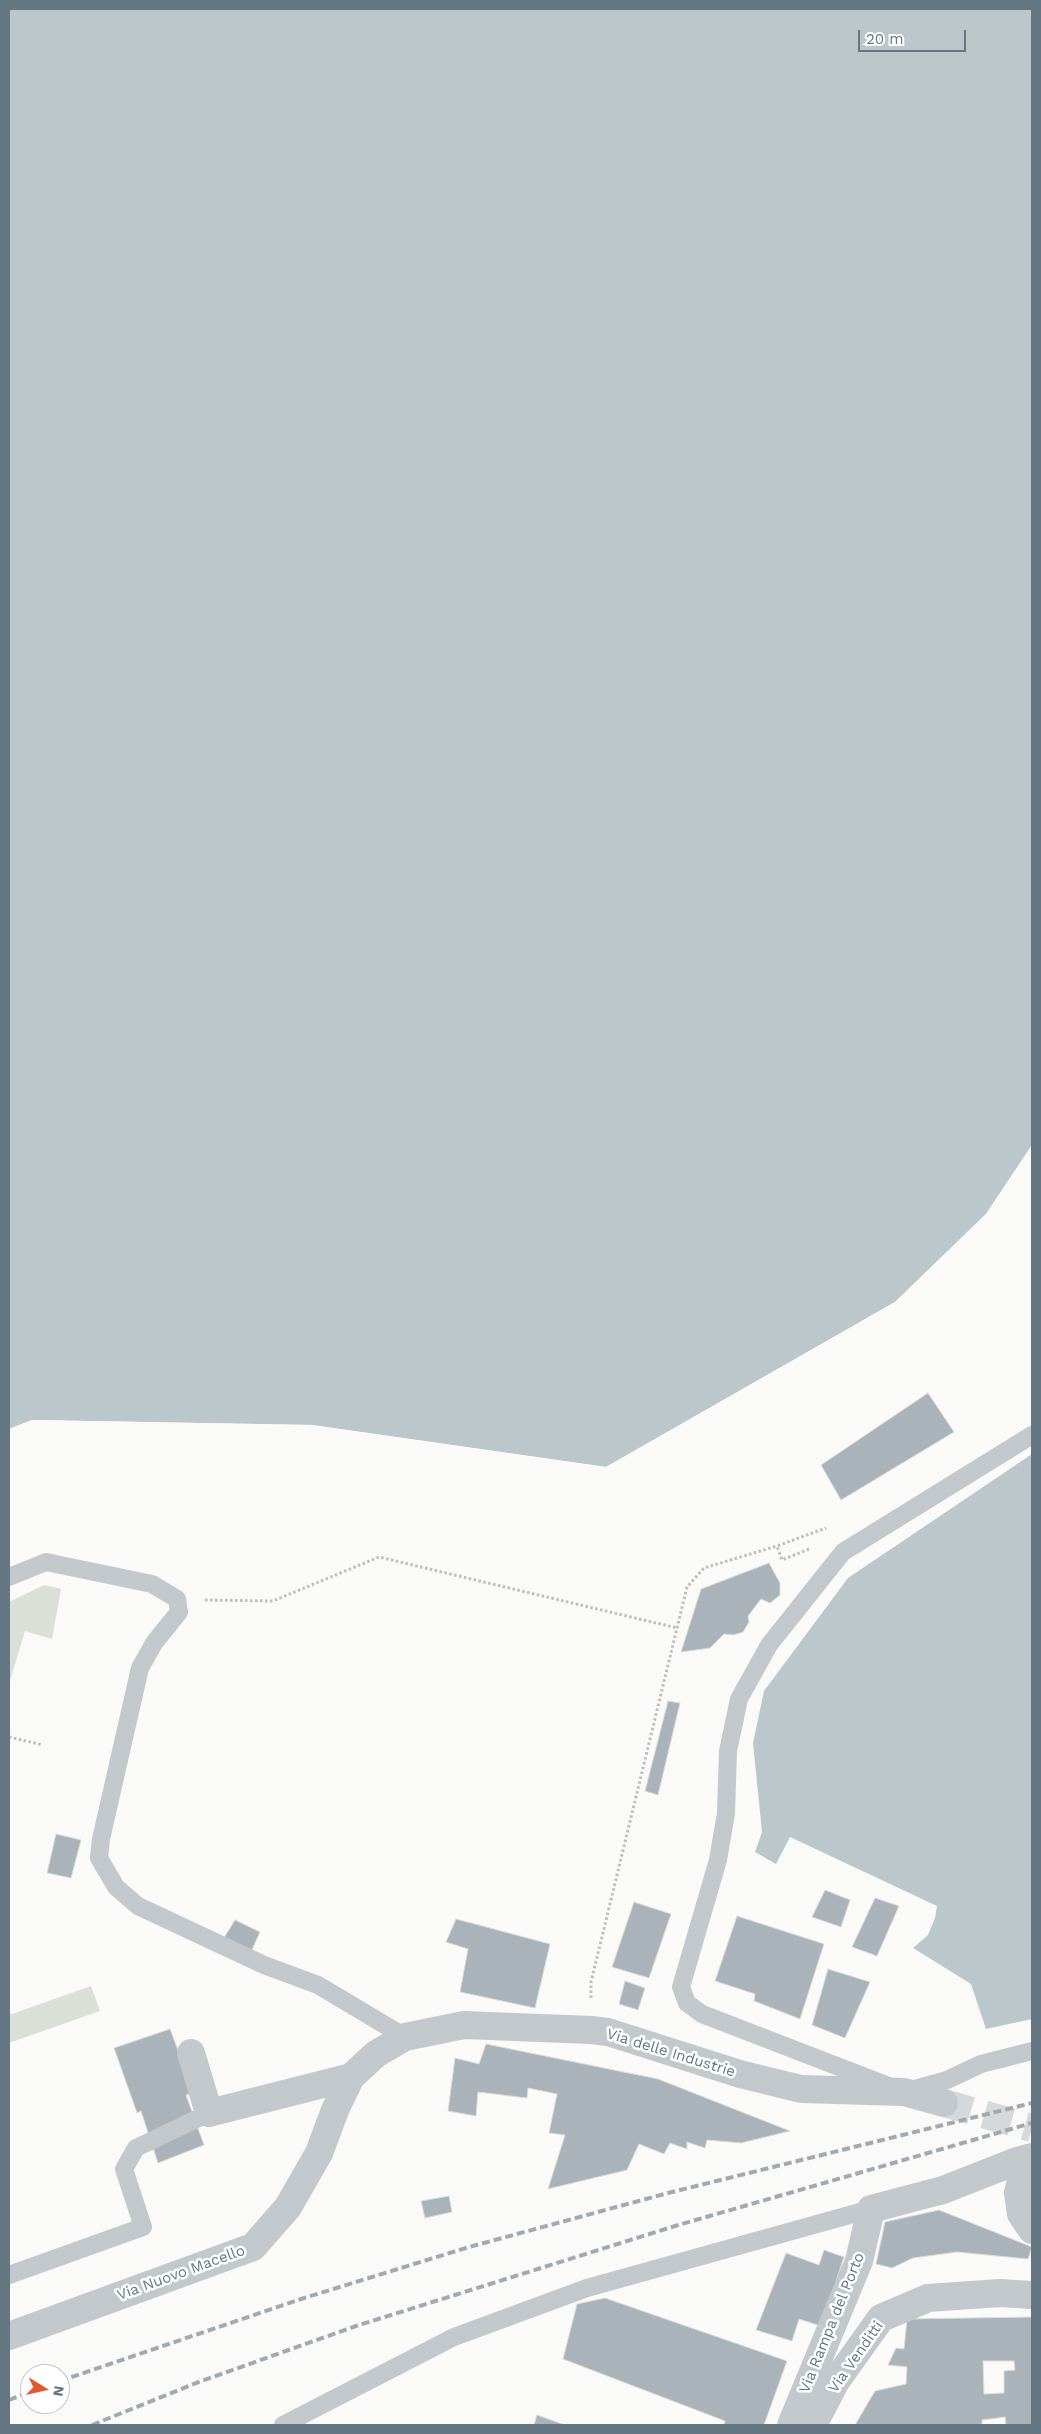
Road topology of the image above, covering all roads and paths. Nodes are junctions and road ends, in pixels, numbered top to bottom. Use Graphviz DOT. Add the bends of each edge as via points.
graph roads {
  1 [pos="1032,1435"];
  2 [pos="777,1546"];
  3 [pos="814,1547"];
  4 [pos="782,1560"];
  5 [pos="9,1577"];
  6 [pos="177,1599"];
  7 [pos="677,1628"];
  8 [pos="9,1737"];
  9 [pos="43,1745"];
  10 [pos="591,2030"];
  11 [pos="405,2037"];
  12 [pos="1032,2051"];
  13 [pos="191,2053"];
  14 [pos="351,2077"];
  15 [pos="904,2092"];
  16 [pos="944,2103"];
  17 [pos="209,2113"];
  18 [pos="1032,2157"];
  19 [pos="1032,2164"];
  20 [pos="871,2209"];
  21 [pos="1032,2230"];
  22 [pos="9,2275"];
  23 [pos="1032,2295"];
  24 [pos="9,2336"];
  25 [pos="283,2425"];
  26 [pos="791,2425"];
  27 [pos="812,2425"];
  1 -- 15 [label="lane" via="843,1552 769,1645 740,1699 728,1751 726,1813 718,1860 681,1987 687,2003 702,2014"];
  2 -- 7 [label="path" via="704,1568 687,1587"];
  3 -- 4 [label="path"];
  5 -- 6 [label="lane" via="46,1562 152,1584"];
  6 -- 7 [label="path" via="273,1601 378,1557"];
  6 -- 11 [label="lane" via="179,1612 154,1643 140,1668 101,1839 100,1858 116,1887 138,1906 264,1965 318,1985"];
  7 -- 10 [label="path" via="591,1982"];
  8 -- 9 [label="path"];
  10 -- 11 [label="street, Via delle Industrie" via="464,2025"];
  10 -- 15 [label="street, Via delle Industrie" via="608,2032 740,2074 801,2089"];
  11 -- 14 [label="street, Via delle Industrie" via="376,2054"];
  12 -- 15 [label="lane" via="981,2064 947,2080"];
  13 -- 17 [label="street"];
  14 -- 17 [label="street"];
  14 -- 24 [label="street, Via Nuovo Macello" via="320,2153 288,2207 253,2247"];
  15 -- 16 [label="street, Via delle Industrie"];
  17 -- 22 [label="lane" via="136,2148 124,2169 143,2227"];
  18 -- 20 [label="street" via="944,2190"];
  19 -- 21 [label="street" via="1023,2172 1018,2193 1020,2214"];
  20 -- 25 [label="lane" via="587,2288 454,2337"];
  20 -- 26 [label="street, Via Rampa del Porto" via="859,2261"];
  23 -- 27 [label="street, Via Venditti" via="1000,2293 928,2298 881,2318 836,2381"];
}
